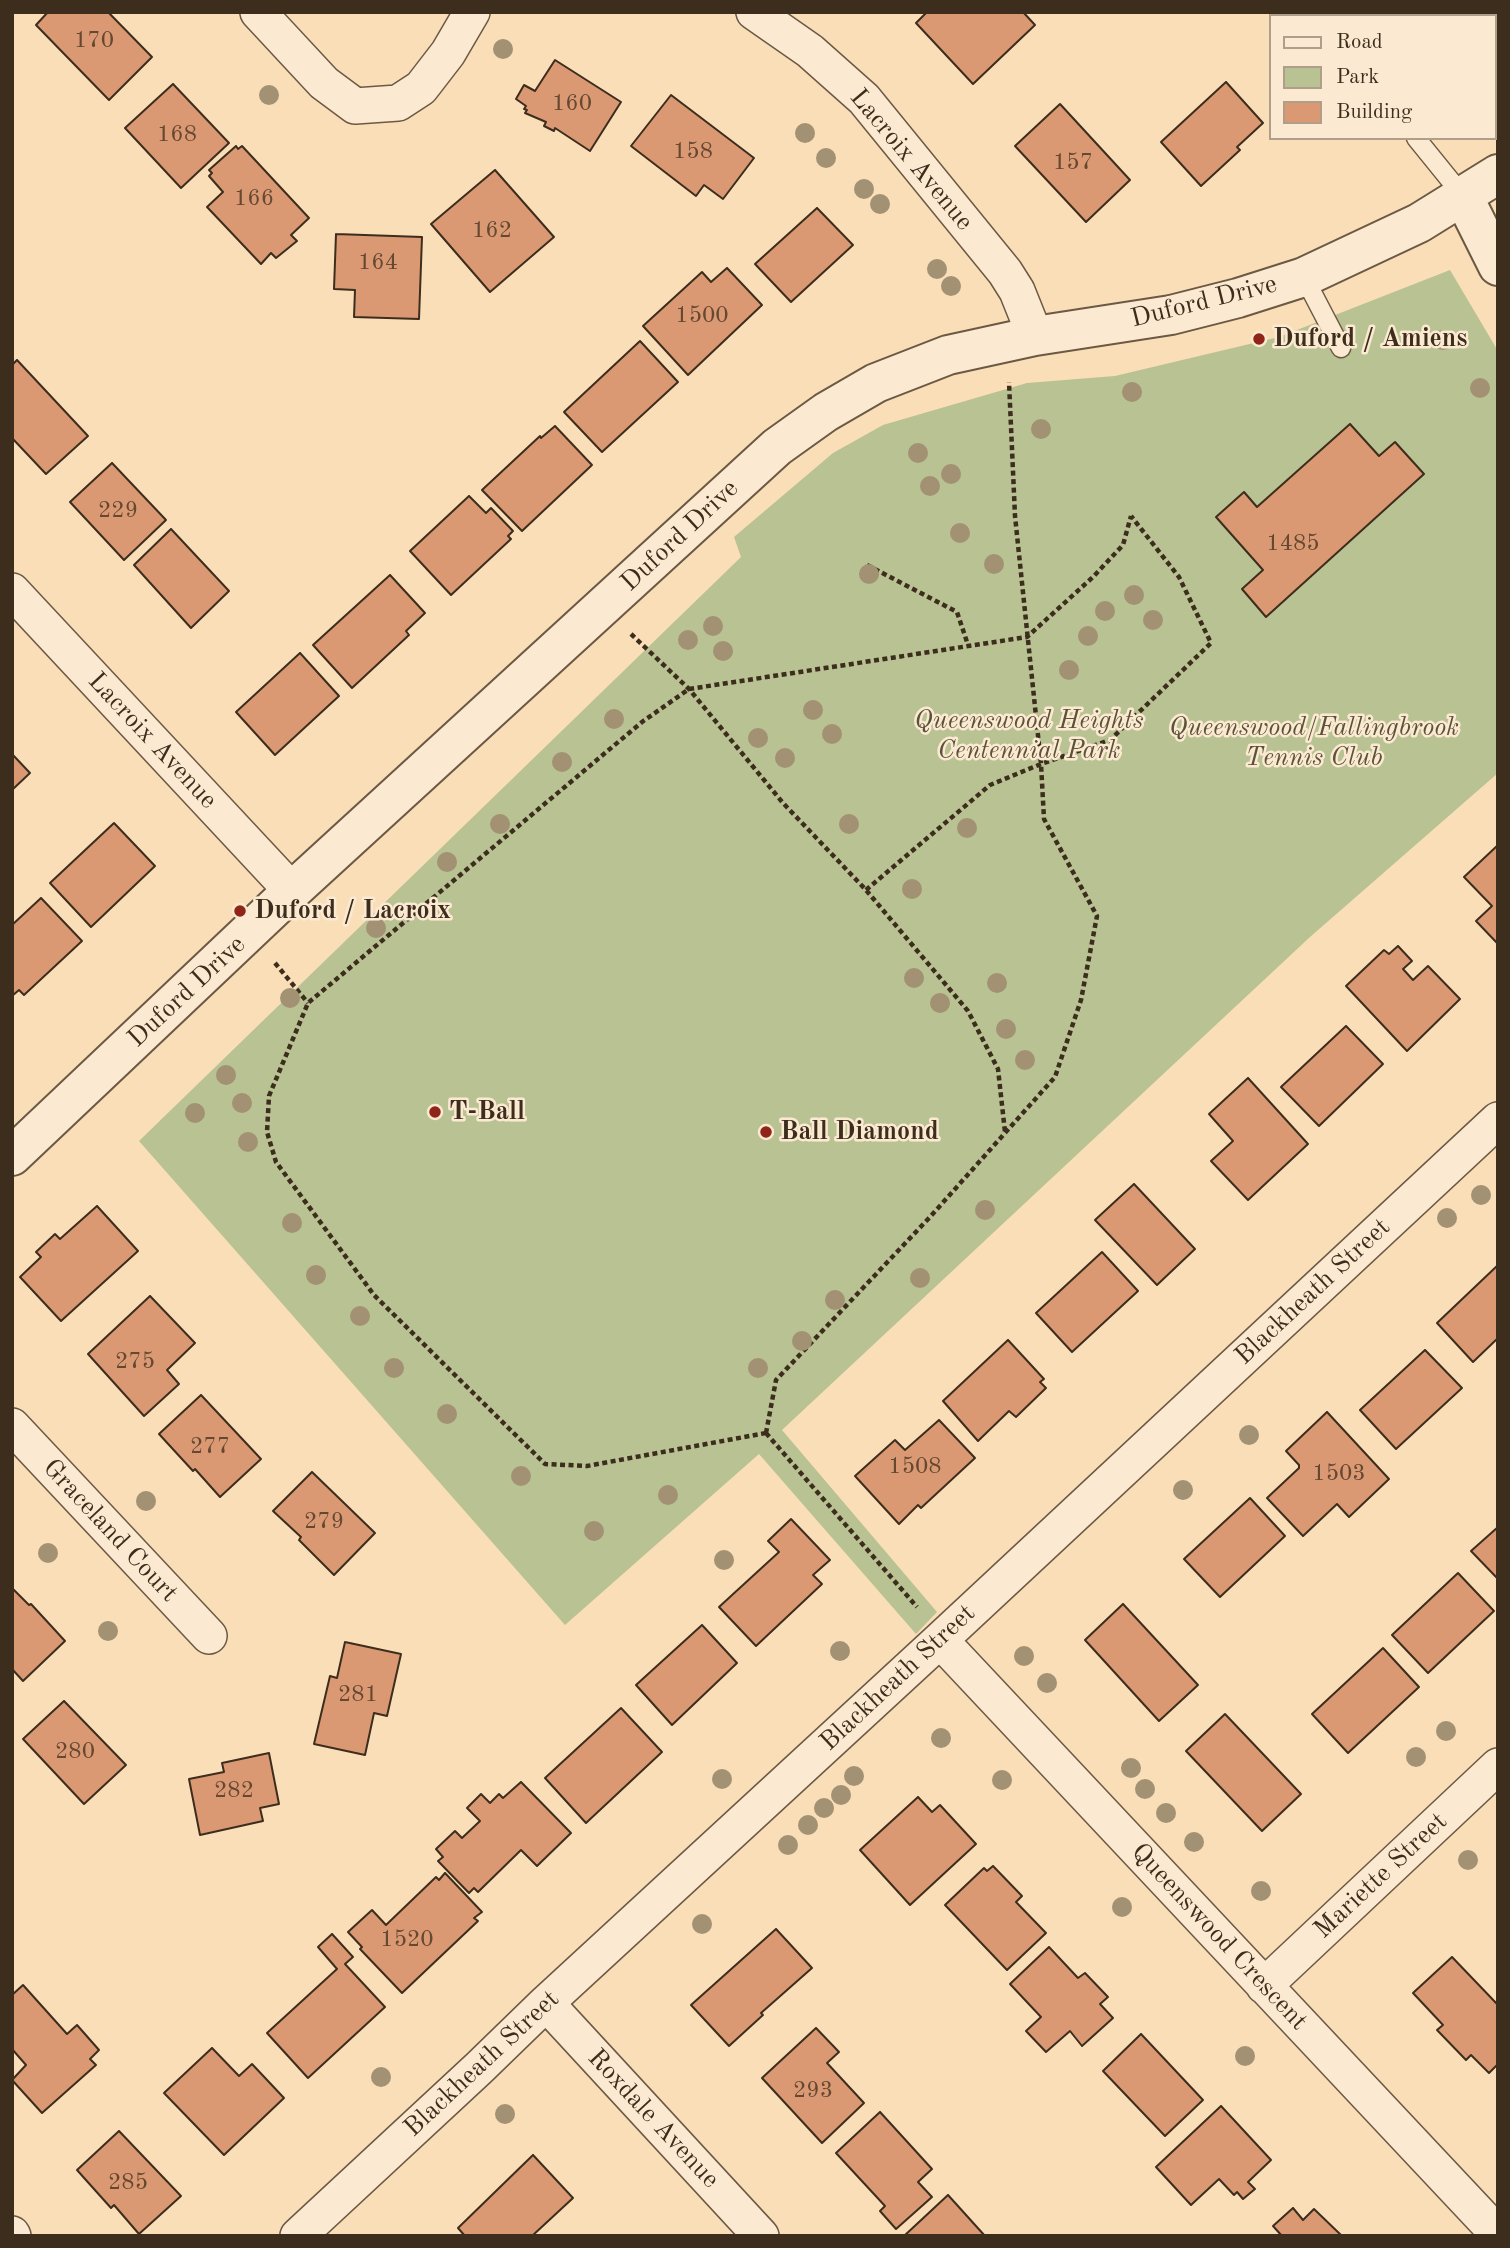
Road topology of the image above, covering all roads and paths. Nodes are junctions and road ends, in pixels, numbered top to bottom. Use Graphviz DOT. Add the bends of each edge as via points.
graph roads {
  1 [pos="258,12"];
  2 [pos="472,12"];
  3 [pos="754,12"];
  4 [pos="1418,140"];
  5 [pos="1498,174"];
  6 [pos="1463,196"];
  7 [pos="1498,266"];
  8 [pos="1304,277"];
  9 [pos="1019,339"];
  10 [pos="1341,348"];
  11 [pos="867,565"];
  12 [pos="12,591"];
  13 [pos="603,607"];
  14 [pos="1027,637"];
  15 [pos="968,645"];
  16 [pos="690,689"];
  17 [pos="1041,764"];
  18 [pos="866,890"];
  19 [pos="292,891"];
  20 [pos="248,934"];
  21 [pos="308,1003"];
  22 [pos="1498,1120"];
  23 [pos="1005,1133"];
  24 [pos="12,1156"];
  25 [pos="12,1426"];
  26 [pos="766,1433"];
  27 [pos="209,1636"];
  28 [pos="940,1640"];
  29 [pos="1498,1766"];
  30 [pos="1264,1986"];
  31 [pos="546,2003"];
  32 [pos="1498,2234"];
  33 [pos="298,2236"];
  34 [pos="761,2236"];
  1 -- 2 [label="street" via="324,83 355,106 398,103 421,88"];
  3 -- 9 [label="street, Lacroix Avenue" via="810,51 864,99 1005,272 1017,291"];
  4 -- 6 [label="lane"];
  5 -- 6 [label="street, Duford Drive"];
  6 -- 7 [label="street"];
  6 -- 8 [label="street, Duford Drive" via="1419,223"];
  8 -- 9 [label="street, Duford Drive" via="1171,315"];
  8 -- 10 [label="lane"];
  9 -- 13 [label="street, Duford Drive" via="948,355 876,383 825,412 777,447"];
  9 -- 14 [label="path" via="1009,379 1014,516"];
  11 -- 15 [label="path" via="957,612"];
  12 -- 19 [label="street, Lacroix Avenue"];
  13 -- 16 [label="path"];
  13 -- 19 [label="street, Duford Drive"];
  14 -- 15 [label="path"];
  14 -- 17 [label="path"];
  14 -- 17 [label="path" via="1122,545 1131,516 1179,577 1211,643 1110,740"];
  15 -- 16 [label="path"];
  16 -- 18 [label="path" via="783,803"];
  16 -- 21 [label="path" via="642,722"];
  17 -- 18 [label="path" via="990,785"];
  17 -- 23 [label="path" via="1044,819 1097,916 1081,1000 1055,1077"];
  18 -- 23 [label="path" via="968,1011 998,1069"];
  19 -- 20 [label="street, Duford Drive"];
  20 -- 21 [label="path"];
  20 -- 24 [label="street, Duford Drive"];
  21 -- 26 [label="path" via="269,1096 267,1132 276,1162 374,1295 545,1464 587,1466"];
  22 -- 28 [label="street, Blackheath Street"];
  23 -- 26 [label="path" via="776,1380"];
  25 -- 27 [label="street, Graceland Court"];
  26 -- 28 [label="path" via="923,1613"];
  28 -- 30 [label="street, Queenswood Crescent"];
  28 -- 31 [label="street, Blackheath Street"];
  29 -- 30 [label="street, Mariette Street"];
  30 -- 32 [label="street, Queenswood Crescent"];
  31 -- 33 [label="street, Blackheath Street"];
  31 -- 34 [label="street, Roxdale Avenue"];
}
